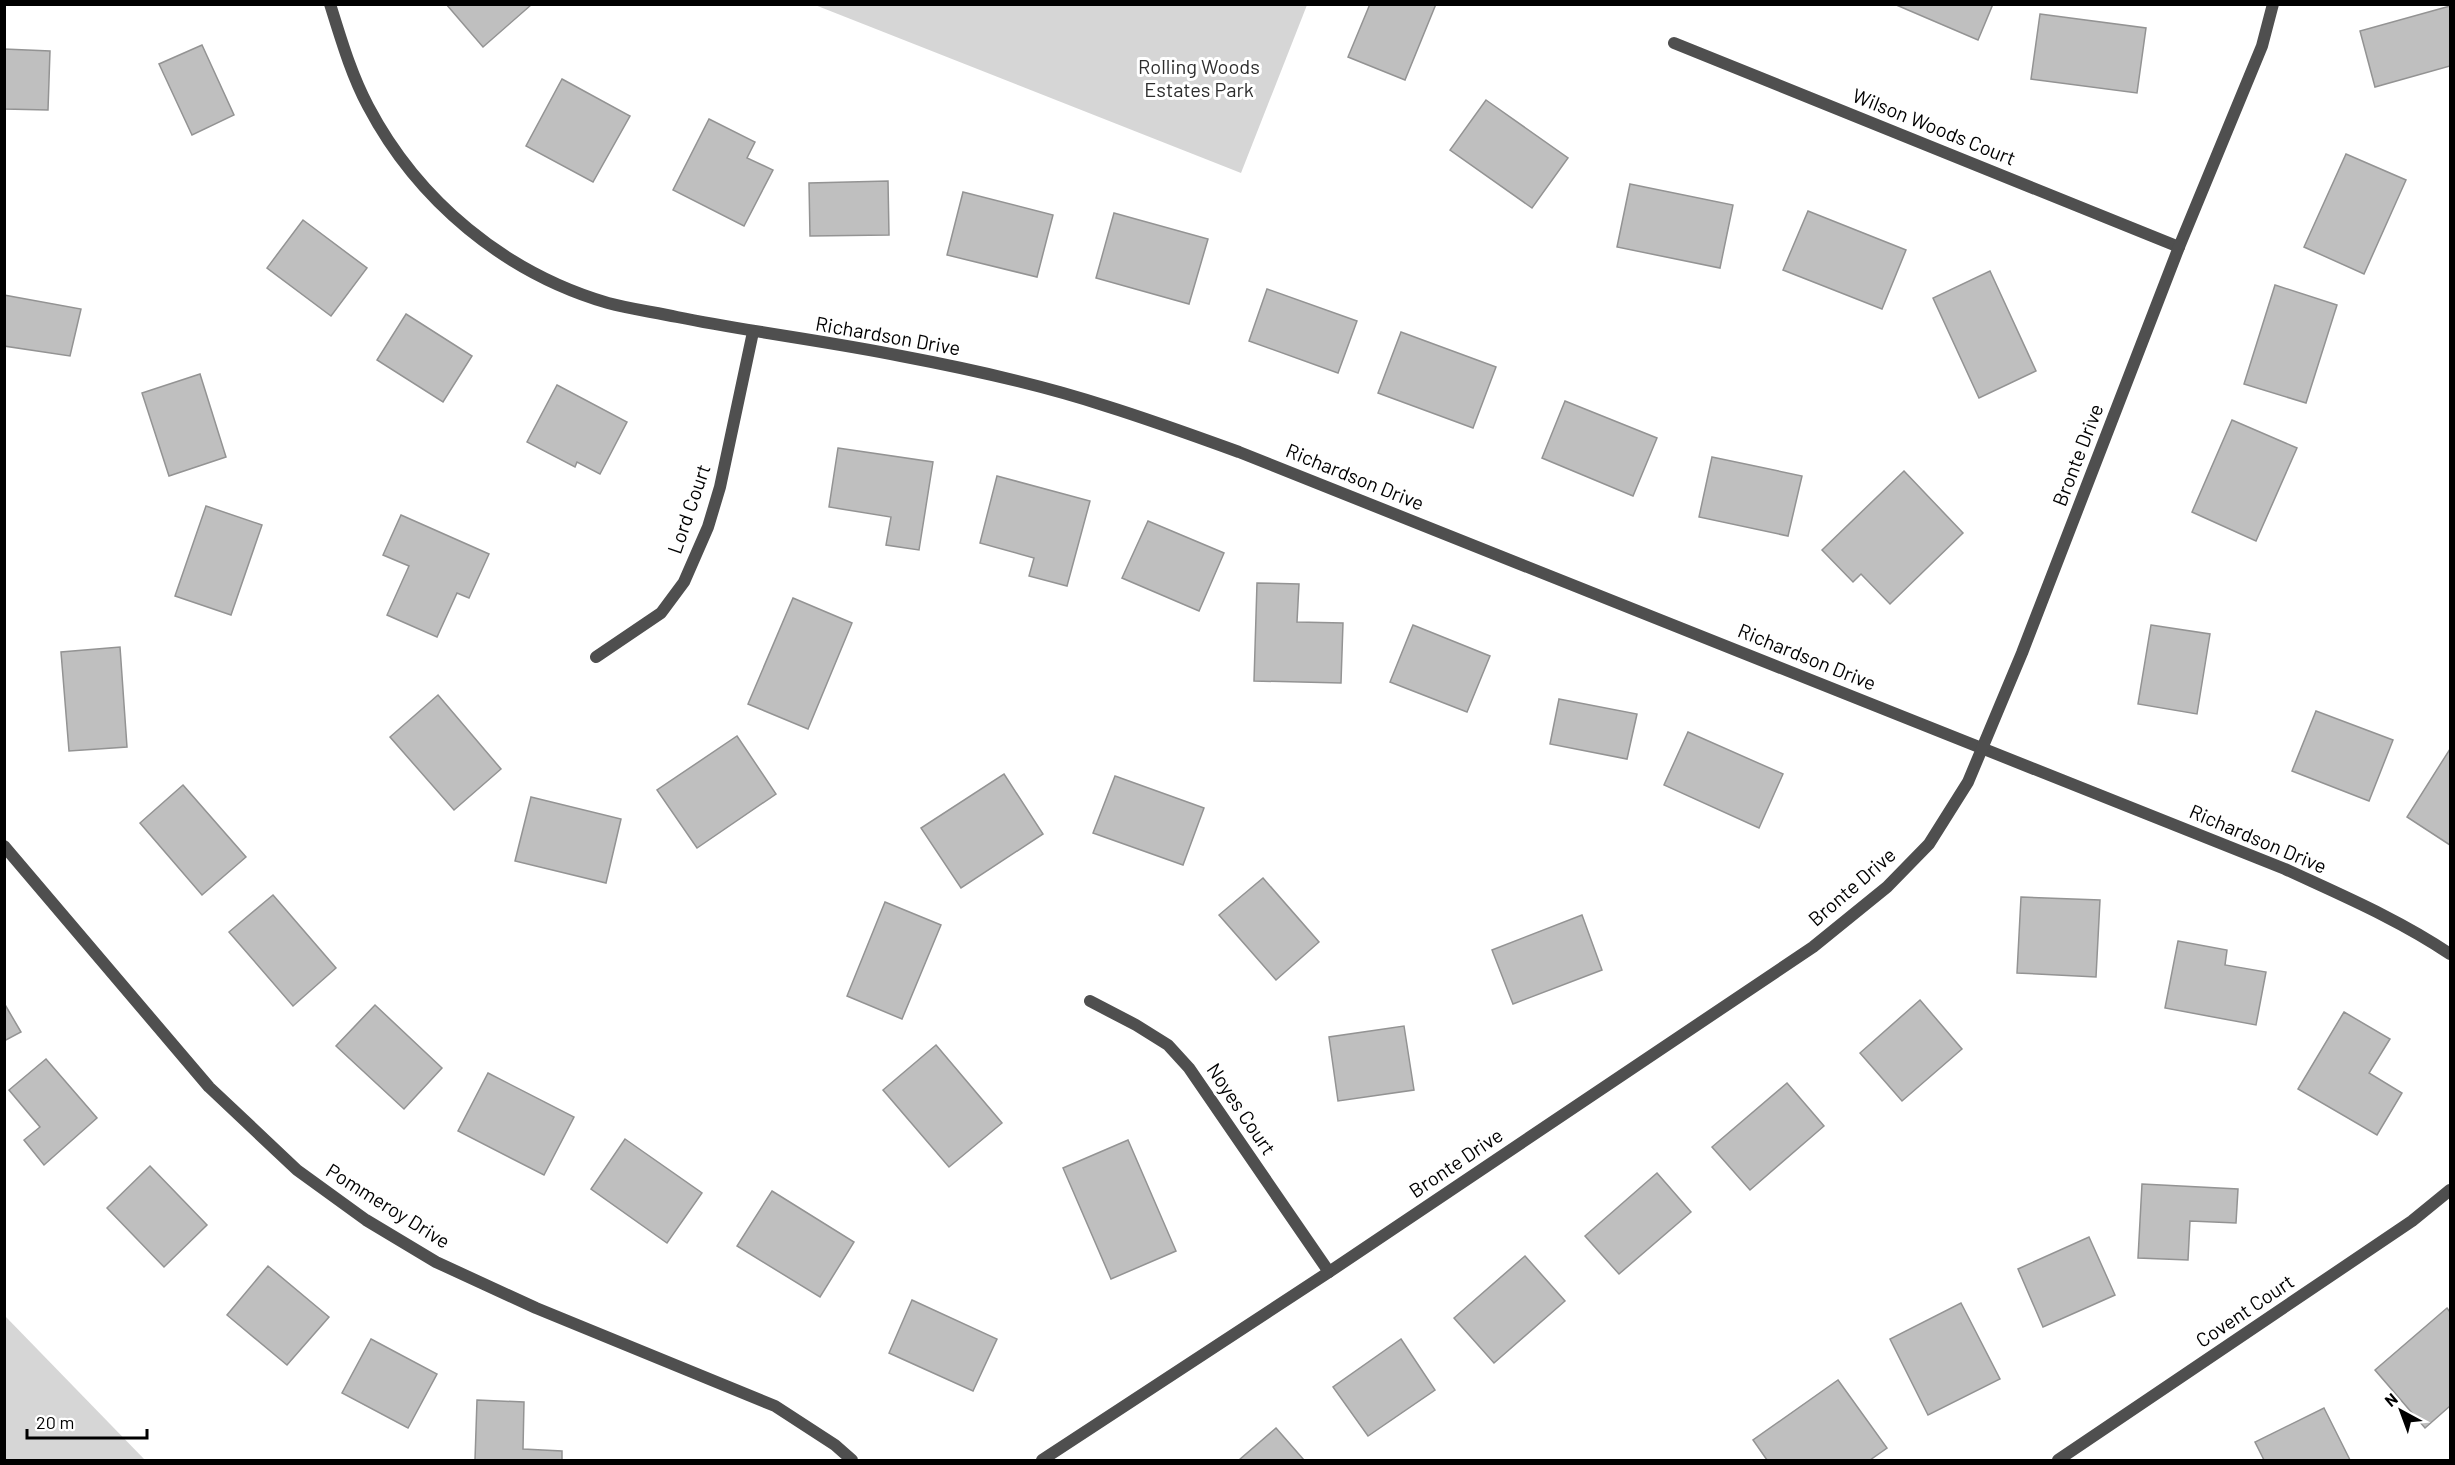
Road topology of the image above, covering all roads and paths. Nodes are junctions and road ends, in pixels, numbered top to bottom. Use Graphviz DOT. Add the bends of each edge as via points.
graph roads {
  1 [pos="330,4"];
  2 [pos="2273,4"];
  3 [pos="1674,43"];
  4 [pos="2179,247"];
  5 [pos="753,332"];
  6 [pos="596,657"];
  7 [pos="1981,748"];
  8 [pos="4,846"];
  9 [pos="2451,954"];
  10 [pos="1090,1001"];
  11 [pos="2451,1190"];
  12 [pos="1329,1272"];
  13 [pos="852,1461"];
  14 [pos="1042,1461"];
  15 [pos="2058,1461"];
  1 -- 5 [label="street, Richardson Drive" via="350,69 368,107 405,165 452,217 502,255 564,288 609,303"];
  2 -- 4 [label="street, Bronte Drive" via="2262,46"];
  3 -- 4 [label="street, Wilson Woods Court"];
  4 -- 7 [label="street, Bronte Drive"];
  5 -- 6 [label="street, Lord Court" via="720,487 684,582 661,613"];
  5 -- 7 [label="street, Richardson Drive" via="900,356 1105,405 1239,452"];
  7 -- 9 [label="street, Richardson Drive" via="2284,869 2384,915"];
  7 -- 12 [label="street, Bronte Drive" via="1968,782 1929,844 1860,911 1813,947"];
  8 -- 13 [label="street, Pommeroy Drive" via="208,1087 322,1189 436,1262 536,1308 775,1406"];
  10 -- 12 [label="street, Noyes Court" via="1168,1045 1189,1068"];
  11 -- 15 [label="street, Covent Court" via="2412,1221"];
  12 -- 14 [label="street, Bronte Drive"];
}
